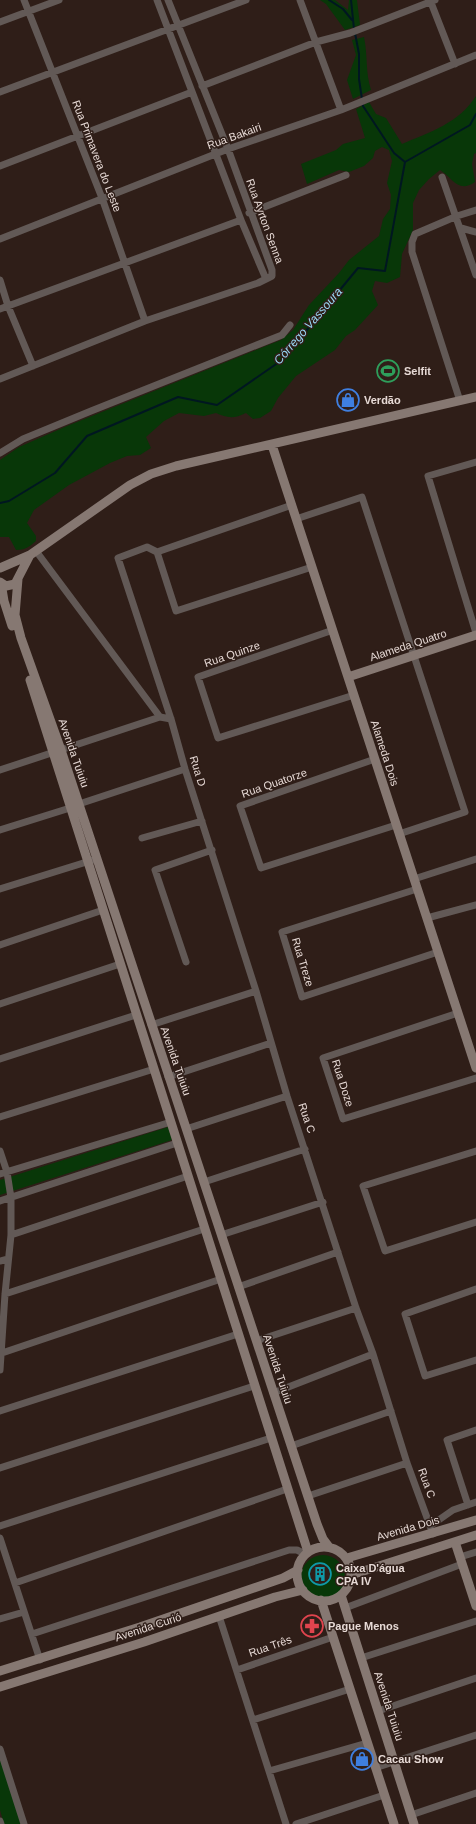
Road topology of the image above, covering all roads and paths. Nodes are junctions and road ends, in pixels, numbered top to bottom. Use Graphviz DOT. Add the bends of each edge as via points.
graph roads {
  1 [pos="24,0"];
  2 [pos="59,0"];
  3 [pos="157,0"];
  4 [pos="168,0"];
  5 [pos="246,0"];
  6 [pos="300,0"];
  7 [pos="432,1"];
  8 [pos="28,12"];
  9 [pos="0,22"];
  10 [pos="178,25"];
  11 [pos="167,29"];
  12 [pos="316,42"];
  13 [pos="476,55"];
  14 [pos="455,64"];
  15 [pos="53,71"];
  16 [pos="202,86"];
  17 [pos="0,92"];
  18 [pos="192,92"];
  19 [pos="341,110"];
  20 [pos="77,136"];
  21 [pos="228,149"];
  22 [pos="217,154"];
  23 [pos="0,166"];
  24 [pos="346,175"];
  25 [pos="442,177"];
  26 [pos="102,198"];
  27 [pos="476,210"];
  28 [pos="250,213"];
  29 [pos="457,216"];
  30 [pos="241,220"];
  31 [pos="461,228"];
  32 [pos="476,232"];
  33 [pos="0,239"];
  34 [pos="124,264"];
  35 [pos="476,275"];
  36 [pos="266,279"];
  37 [pos="0,280"];
  38 [pos="8,306"];
  39 [pos="0,309"];
  40 [pos="145,321"];
  41 [pos="290,325"];
  42 [pos="33,366"];
  43 [pos="0,379"];
  44 [pos="476,397"];
  45 [pos="460,401"];
  46 [pos="272,445"];
  47 [pos="0,453"];
  48 [pos="476,462"];
  49 [pos="292,505"];
  50 [pos="296,520"];
  51 [pos="157,552"];
  52 [pos="33,553"];
  53 [pos="2,566"];
  54 [pos="312,567"];
  55 [pos="18,578"];
  56 [pos="1,582"];
  57 [pos="333,630"];
  58 [pos="476,634"];
  59 [pos="414,655"];
  60 [pos="348,677"];
  61 [pos="354,695"];
  62 [pos="160,717"];
  63 [pos="172,719"];
  64 [pos="57,751"];
  65 [pos="375,759"];
  66 [pos="1,768"];
  67 [pos="185,769"];
  68 [pos="75,806"];
  69 [pos="202,821"];
  70 [pos="398,829"];
  71 [pos="0,830"];
  72 [pos="142,838"];
  73 [pos="212,850"];
  74 [pos="97,859"];
  75 [pos="476,859"];
  76 [pos="87,861"];
  77 [pos="414,879"];
  78 [pos="0,889"];
  79 [pos="417,889"];
  80 [pos="476,905"];
  81 [pos="103,910"];
  82 [pos="427,918"];
  83 [pos="0,945"];
  84 [pos="438,952"];
  85 [pos="186,962"];
  86 [pos="120,964"];
  87 [pos="256,991"];
  88 [pos="143,998"];
  89 [pos="132,1001"];
  90 [pos="0,1004"];
  91 [pos="458,1013"];
  92 [pos="136,1015"];
  93 [pos="151,1025"];
  94 [pos="271,1044"];
  95 [pos="474,1056"];
  96 [pos="0,1059"];
  97 [pos="476,1068"];
  98 [pos="154,1069"];
  99 [pos="168,1076"];
  100 [pos="476,1078"];
  101 [pos="287,1096"];
  102 [pos="0,1117"];
  103 [pos="171,1122"];
  104 [pos="186,1129"];
  105 [pos="177,1143"];
  106 [pos="305,1149"];
  107 [pos="0,1150"];
  108 [pos="476,1151"];
  109 [pos="4,1173"];
  110 [pos="188,1176"];
  111 [pos="204,1182"];
  112 [pos="11,1198"];
  113 [pos="0,1202"];
  114 [pos="323,1202"];
  115 [pos="476,1222"];
  116 [pos="204,1229"];
  117 [pos="11,1235"];
  118 [pos="221,1235"];
  119 [pos="338,1252"];
  120 [pos="8,1259"];
  121 [pos="229,1260"];
  122 [pos="0,1261"];
  123 [pos="216,1264"];
  124 [pos="221,1279"];
  125 [pos="238,1287"];
  126 [pos="476,1289"];
  127 [pos="5,1294"];
  128 [pos="356,1308"];
  129 [pos="2,1315"];
  130 [pos="238,1334"];
  131 [pos="256,1341"];
  132 [pos="2,1353"];
  133 [pos="373,1354"];
  134 [pos="476,1360"];
  135 [pos="0,1370"];
  136 [pos="254,1386"];
  137 [pos="273,1392"];
  138 [pos="0,1411"];
  139 [pos="391,1411"];
  140 [pos="476,1430"];
  141 [pos="271,1438"];
  142 [pos="291,1446"];
  143 [pos="407,1463"];
  144 [pos="0,1468"];
  145 [pos="288,1489"];
  146 [pos="308,1496"];
  147 [pos="476,1502"];
  148 [pos="468,1505"];
  149 [pos="476,1520"];
  150 [pos="0,1526"];
  151 [pos="432,1530"];
  152 [pos="476,1535"];
  153 [pos="0,1538"];
  154 [pos="455,1542"];
  155 [pos="329,1547"];
  156 [pos="476,1552"];
  157 [pos="307,1553"];
  158 [pos="347,1558"];
  159 [pos="461,1560"];
  160 [pos="4,1561"];
  161 [pos="298,1570"];
  162 [pos="351,1575"];
  163 [pos="15,1583"];
  164 [pos="303,1590"];
  165 [pos="341,1595"];
  166 [pos="321,1600"];
  167 [pos="476,1606"];
  168 [pos="345,1608"];
  169 [pos="24,1612"];
  170 [pos="219,1616"];
  171 [pos="0,1619"];
  172 [pos="476,1621"];
  173 [pos="32,1634"];
  174 [pos="333,1637"];
  175 [pos="361,1658"];
  176 [pos="40,1660"];
  177 [pos="237,1670"];
  178 [pos="0,1671"];
  179 [pos="476,1678"];
  180 [pos="0,1687"];
  181 [pos="350,1689"];
  182 [pos="378,1711"];
  183 [pos="252,1720"];
  184 [pos="476,1735"];
  185 [pos="367,1743"];
  186 [pos="0,1749"];
  187 [pos="394,1762"];
  188 [pos="375,1768"];
  189 [pos="269,1771"];
  190 [pos="476,1793"];
  191 [pos="384,1795"];
  192 [pos="411,1815"];
  193 [pos="0,1821"];
  194 [pos="1,1824"];
  195 [pos="24,1824"];
  196 [pos="286,1824"];
  197 [pos="296,1824"];
  198 [pos="394,1824"];
  199 [pos="414,1824"];
  1 -- 8 [label="street, Rua Primavera do Leste"];
  2 -- 8 [label="street"];
  3 -- 11 [label="street, Rua Ayrton Senna"];
  4 -- 10 [label="street, Rua Ayrton Senna"];
  5 -- 10 [label="street"];
  6 -- 12 [label="street"];
  7 -- 12 [label="street" via="360,30"];
  7 -- 14 [label="street"];
  8 -- 9 [label="street"];
  8 -- 15 [label="street, Rua Primavera do Leste"];
  10 -- 11 [label="street"];
  10 -- 16 [label="street, Rua Ayrton Senna"];
  11 -- 15 [label="street"];
  11 -- 18 [label="street, Rua Ayrton Senna"];
  12 -- 16 [label="street"];
  12 -- 19 [label="street"];
  13 -- 14 [label="street, Rua Bakairi"];
  14 -- 19 [label="street, Rua Bakairi"];
  15 -- 17 [label="street"];
  15 -- 20 [label="street, Rua Primavera do Leste"];
  16 -- 21 [label="street, Rua Ayrton Senna"];
  18 -- 20 [label="street"];
  18 -- 22 [label="street, Rua Ayrton Senna"];
  19 -- 21 [label="street, Rua Bakairi"];
  20 -- 23 [label="street"];
  20 -- 26 [label="street, Rua Primavera do Leste"];
  21 -- 22 [label="street, Rua Bakairi"];
  21 -- 28 [label="street, Rua Ayrton Senna"];
  22 -- 26 [label="street, Rua Bakairi"];
  22 -- 30 [label="street, Rua Ayrton Senna"];
  24 -- 28 [label="street"];
  25 -- 29 [label="street"];
  26 -- 33 [label="street, Rua Bakairi"];
  26 -- 34 [label="street, Rua Primavera do Leste"];
  27 -- 29 [label="street"];
  28 -- 36 [label="street, Rua Ayrton Senna" via="272,270 272,276"];
  29 -- 31 [label="street"];
  29 -- 45 [label="street" via="415,234 412,252"];
  30 -- 34 [label="street"];
  30 -- 36 [label="street, Rua Ayrton Senna"];
  31 -- 32 [label="street"];
  31 -- 35 [label="street"];
  34 -- 38 [label="street"];
  34 -- 40 [label="street, Rua Primavera do Leste"];
  36 -- 40 [label="street"];
  37 -- 38 [label="street"];
  38 -- 39 [label="street"];
  38 -- 42 [label="street"];
  40 -- 42 [label="street"];
  41 -- 47 [label="street" via="282,335 23,439"];
  42 -- 43 [label="street"];
  44 -- 45 [label="main road"];
  45 -- 46 [label="main road"];
  46 -- 49 [label="main road, Alameda Dois"];
  46 -- 52 [label="main road" via="151,474 130,485"];
  48 -- 58 [label="street" via="428,476"];
  49 -- 50 [label="main road, Alameda Dois"];
  49 -- 51 [label="street"];
  50 -- 54 [label="main road, Alameda Dois"];
  50 -- 59 [label="street" via="362,497"];
  51 -- 54 [label="street" via="176,611"];
  51 -- 63 [label="street, Rua D" via="147,547 118,558"];
  52 -- 53 [label="main road"];
  52 -- 55 [label="main road"];
  52 -- 62 [label="street"];
  53 -- 55 [label="main road" via="16,568"];
  54 -- 57 [label="main road, Alameda Dois"];
  55 -- 56 [label="main road" via="12,585 6,586"];
  55 -- 64 [label="main road, Avenida Tuiuiu" via="15,615"];
  56 -- 64 [label="main road, Avenida Tuiuiu" via="4,601"];
  57 -- 60 [label="main road, Alameda Dois"];
  57 -- 61 [label="street, Rua Quinze" via="198,677 218,738"];
  58 -- 59 [label="main road, Alameda Quatro"];
  59 -- 60 [label="main road, Alameda Quatro"];
  59 -- 70 [label="street" via="465,812"];
  60 -- 61 [label="main road, Alameda Dois"];
  61 -- 65 [label="main road, Alameda Dois"];
  62 -- 63 [label="street"];
  62 -- 64 [label="street"];
  63 -- 67 [label="street, Rua D"];
  64 -- 66 [label="street"];
  64 -- 68 [label="main road, Avenida Tuiuiu"];
  65 -- 70 [label="main road, Alameda Dois"];
  65 -- 70 [label="street, Rua Quatorze" via="240,806 261,868"];
  67 -- 68 [label="street"];
  67 -- 69 [label="street, Rua D"];
  68 -- 71 [label="street"];
  68 -- 74 [label="main road, Avenida Tuiuiu"];
  68 -- 76 [label="main road, Avenida Tuiuiu"];
  69 -- 72 [label="street"];
  69 -- 73 [label="street, Rua D"];
  70 -- 77 [label="main road, Alameda Dois"];
  73 -- 85 [label="street" via="155,870"];
  73 -- 87 [label="street, Rua D"];
  74 -- 76 [label="street"];
  74 -- 88 [label="main road, Avenida Tuiuiu"];
  75 -- 77 [label="street"];
  76 -- 78 [label="street"];
  76 -- 81 [label="main road, Avenida Tuiuiu"];
  77 -- 79 [label="main road, Alameda Dois"];
  79 -- 82 [label="main road, Alameda Dois"];
  79 -- 84 [label="street, Rua Treze" via="282,932 302,997"];
  80 -- 82 [label="street"];
  81 -- 83 [label="street"];
  81 -- 86 [label="main road, Avenida Tuiuiu"];
  82 -- 84 [label="main road, Alameda Dois"];
  84 -- 91 [label="main road, Alameda Dois"];
  86 -- 89 [label="main road, Avenida Tuiuiu"];
  86 -- 90 [label="street"];
  87 -- 93 [label="street"];
  87 -- 94 [label="street, Rua C"];
  88 -- 89 [label="main road"];
  88 -- 93 [label="main road, Avenida Tuiuiu"];
  89 -- 92 [label="main road, Avenida Tuiuiu"];
  91 -- 95 [label="main road, Alameda Dois"];
  91 -- 100 [label="street, Rua Doze" via="323,1058 343,1119"];
  92 -- 96 [label="street"];
  92 -- 98 [label="main road, Avenida Tuiuiu"];
  93 -- 99 [label="main road, Avenida Tuiuiu"];
  94 -- 99 [label="street"];
  94 -- 101 [label="street, Rua C"];
  95 -- 97 [label="main road, Alameda Dois"];
  98 -- 102 [label="street"];
  98 -- 103 [label="main road, Avenida Tuiuiu"];
  99 -- 104 [label="main road, Avenida Tuiuiu"];
  101 -- 104 [label="street"];
  101 -- 106 [label="street, Rua C"];
  103 -- 105 [label="main road, Avenida Tuiuiu"];
  103 -- 109 [label="street"];
  104 -- 111 [label="main road, Avenida Tuiuiu"];
  105 -- 110 [label="main road, Avenida Tuiuiu"];
  105 -- 112 [label="street"];
  106 -- 111 [label="street"];
  106 -- 114 [label="street, Rua C"];
  107 -- 109 [label="street"];
  108 -- 115 [label="street" via="363,1186 386,1251"];
  109 -- 112 [label="street"];
  110 -- 116 [label="main road, Avenida Tuiuiu"];
  110 -- 117 [label="street"];
  111 -- 118 [label="main road, Avenida Tuiuiu"];
  112 -- 113 [label="street"];
  112 -- 117 [label="street"];
  114 -- 118 [label="street"];
  114 -- 119 [label="street, Rua C"];
  116 -- 123 [label="main road, Avenida Tuiuiu"];
  116 -- 127 [label="street"];
  117 -- 120 [label="street"];
  118 -- 121 [label="main road, Avenida Tuiuiu"];
  119 -- 125 [label="street"];
  119 -- 128 [label="street, Rua C"];
  120 -- 122 [label="street"];
  120 -- 127 [label="street"];
  121 -- 123 [label="main road"];
  121 -- 125 [label="main road, Avenida Tuiuiu"];
  123 -- 124 [label="main road, Avenida Tuiuiu"];
  124 -- 130 [label="main road, Avenida Tuiuiu"];
  124 -- 132 [label="street"];
  125 -- 131 [label="main road, Avenida Tuiuiu"];
  126 -- 134 [label="street" via="405,1314 425,1376"];
  127 -- 129 [label="street"];
  128 -- 131 [label="street"];
  128 -- 133 [label="street, Rua C"];
  129 -- 132 [label="street"];
  130 -- 136 [label="main road, Avenida Tuiuiu"];
  130 -- 138 [label="street"];
  131 -- 137 [label="main road, Avenida Tuiuiu"];
  132 -- 135 [label="street"];
  133 -- 137 [label="street"];
  133 -- 139 [label="street, Rua C"];
  136 -- 141 [label="main road, Avenida Tuiuiu"];
  136 -- 144 [label="street"];
  137 -- 142 [label="main road, Avenida Tuiuiu"];
  139 -- 142 [label="street"];
  139 -- 143 [label="street, Rua C"];
  140 -- 148 [label="street" via="447,1440"];
  141 -- 145 [label="main road, Avenida Tuiuiu"];
  141 -- 150 [label="street"];
  142 -- 146 [label="main road, Avenida Tuiuiu"];
  143 -- 146 [label="street"];
  143 -- 151 [label="street, Rua C"];
  145 -- 157 [label="main road, Avenida Tuiuiu"];
  145 -- 163 [label="street"];
  146 -- 155 [label="main road, Avenida Tuiuiu" via="323,1539"];
  147 -- 148 [label="street"];
  148 -- 151 [label="street" via="453,1510"];
  149 -- 151 [label="main road, Avenida Dois"];
  151 -- 158 [label="main road, Avenida Dois"];
  152 -- 154 [label="main road"];
  153 -- 160 [label="street"];
  154 -- 159 [label="main road"];
  154 -- 162 [label="main road"];
  155 -- 157 [label="main road" via="314,1549"];
  155 -- 158 [label="main road"];
  156 -- 159 [label="street"];
  157 -- 161 [label="main road"];
  157 -- 173 [label="street" via="289,1550"];
  158 -- 162 [label="main road"];
  159 -- 167 [label="main road"];
  159 -- 168 [label="street"];
  160 -- 163 [label="street"];
  161 -- 164 [label="main road"];
  161 -- 176 [label="main road, Avenida Curió" via="283,1578"];
  162 -- 165 [label="main road" via="346,1590"];
  163 -- 169 [label="street"];
  164 -- 166 [label="main road"];
  164 -- 170 [label="main road, Avenida Curió"];
  165 -- 166 [label="main road"];
  165 -- 168 [label="main road, Avenida Tuiuiu"];
  166 -- 174 [label="main road"];
  168 -- 175 [label="main road, Avenida Tuiuiu"];
  169 -- 171 [label="street"];
  169 -- 173 [label="street"];
  170 -- 177 [label="street"];
  170 -- 180 [label="main road, Avenida Curió"];
  172 -- 175 [label="street"];
  173 -- 176 [label="street"];
  174 -- 177 [label="street, Rua Três"];
  174 -- 181 [label="main road"];
  175 -- 182 [label="main road, Avenida Tuiuiu"];
  176 -- 178 [label="main road, Avenida Curió"];
  177 -- 183 [label="street"];
  179 -- 182 [label="street"];
  181 -- 183 [label="street"];
  181 -- 185 [label="main road"];
  182 -- 187 [label="main road, Avenida Tuiuiu"];
  183 -- 189 [label="street"];
  184 -- 187 [label="street"];
  185 -- 188 [label="main road"];
  185 -- 189 [label="street"];
  186 -- 195 [label="street"];
  187 -- 188 [label="street"];
  187 -- 192 [label="main road, Avenida Tuiuiu"];
  188 -- 191 [label="main road"];
  189 -- 196 [label="street"];
  190 -- 192 [label="street"];
  191 -- 197 [label="street"];
  191 -- 198 [label="main road"];
  192 -- 199 [label="main road, Avenida Tuiuiu"];
  193 -- 194 [label="street"];
}
